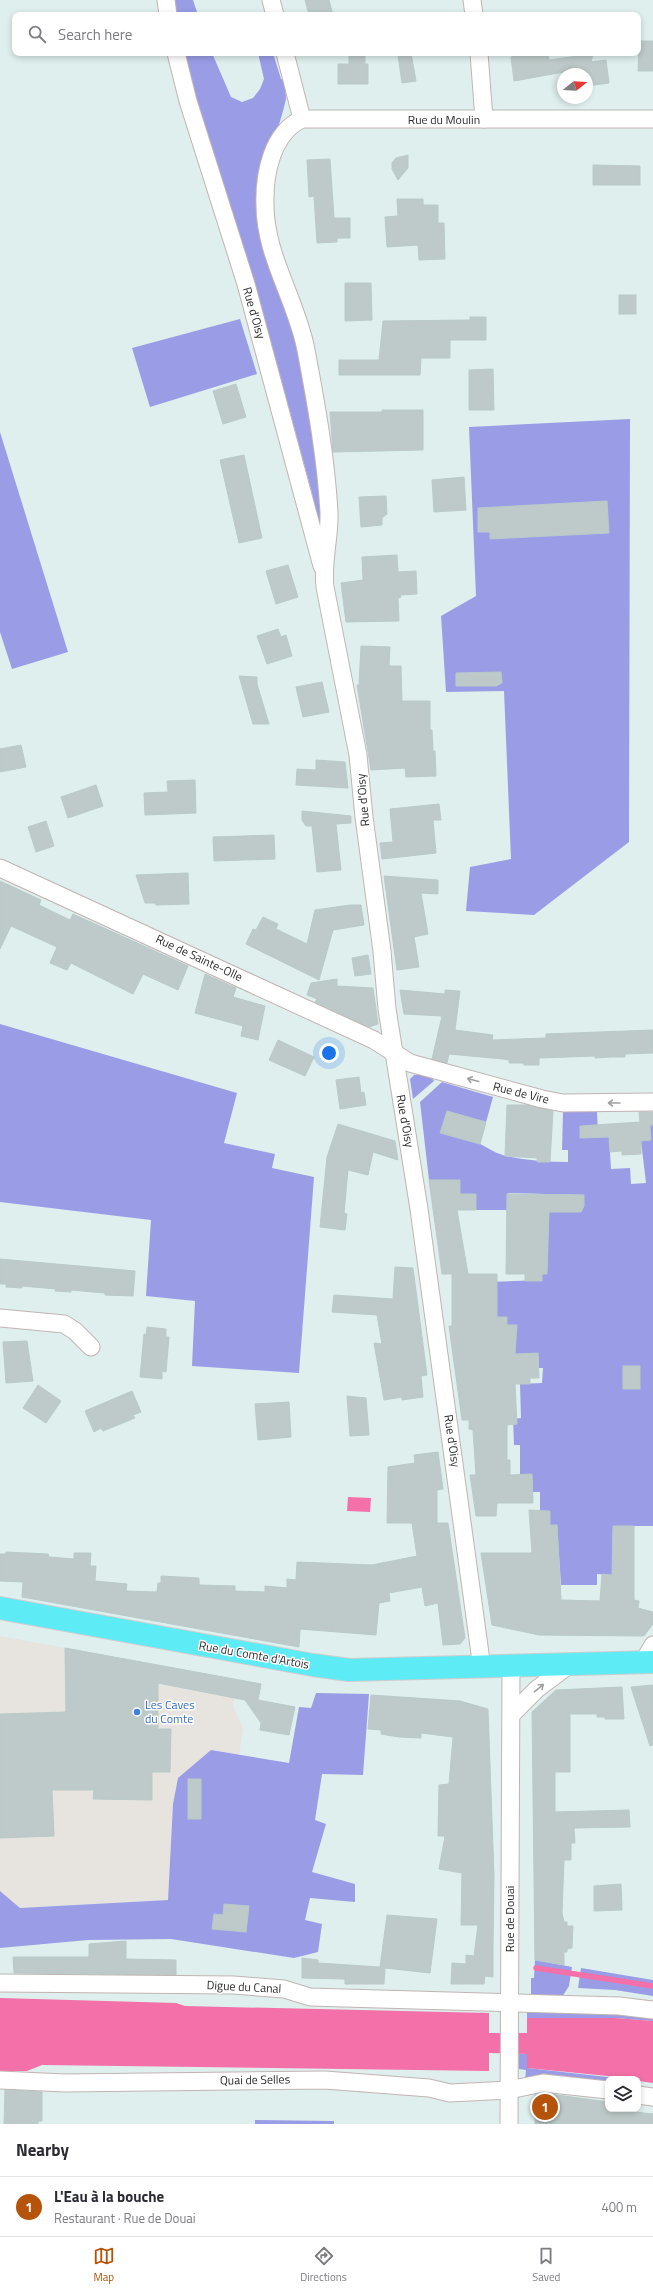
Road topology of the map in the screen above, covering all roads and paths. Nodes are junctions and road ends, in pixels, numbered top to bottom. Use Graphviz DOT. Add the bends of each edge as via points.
graph roads {
  1 [pos="166,0"];
  2 [pos="271,0"];
  3 [pos="472,0"];
  4 [pos="168,12"];
  5 [pos="274,12"];
  6 [pos="474,12"];
  7 [pos="177,56"];
  8 [pos="286,56"];
  9 [pos="479,56"];
  10 [pos="302,119"];
  11 [pos="484,119"];
  12 [pos="653,119"];
  13 [pos="324,575"];
  14 [pos="0,868"];
  15 [pos="394,1053"];
  16 [pos="653,1102"];
  17 [pos="0,1318"];
  18 [pos="91,1347"];
  19 [pos="0,1608"];
  20 [pos="650,1656"];
  21 [pos="569,1665"];
  22 [pos="511,1666"];
  23 [pos="482,1668"];
  24 [pos="512,1714"];
  25 [pos="0,1983"];
  26 [pos="510,2004"];
  27 [pos="653,2010"];
  28 [pos="0,2080"];
  29 [pos="509,2090"];
  30 [pos="605,2090"];
  31 [pos="641,2095"];
  32 [pos="653,2097"];
  33 [pos="509,2124"];
  1 -- 4 [label="street"];
  2 -- 5 [label="street"];
  3 -- 6 [label="street"];
  7 -- 13 [label="street, Rue d'Oisy" via="188,101 254,315"];
  8 -- 10 [label="street"];
  9 -- 11 [label="street"];
  10 -- 11 [label="street, Rue du Moulin"];
  10 -- 13 [label="street, Rue d'Oisy" via="287,128 274,150 265,192 265,213 271,245 296,311 309,364 329,510 330,536"];
  11 -- 12 [label="street, Rue du Moulin"];
  13 -- 15 [label="street, Rue d'Oisy" via="358,755"];
  14 -- 15 [label="street, Rue de Sainte-Olle" via="374,1040"];
  16 -- 15 [label="street, Rue de Vire, one-way" via="572,1103 548,1100 410,1063"];
  15 -- 23 [label="street, Rue d'Oisy" via="419,1209"];
  17 -- 18 [label="street" via="64,1324"];
  19 -- 23 [label="main road, Rue du Comte d'Artois" via="335,1668"];
  20 -- 21 [label="main road, Rue du Comte d'Artois"];
  21 -- 22 [label="main road, Rue du Comte d'Artois"];
  24 -- 21 [label="street, one-way" via="536,1689"];
  22 -- 23 [label="main road, Rue du Comte d'Artois"];
  22 -- 24 [label="street, Rue de Douai"];
  24 -- 26 [label="street, Rue de Douai"];
  25 -- 26 [label="street, Digue du Canal" via="233,1985 284,1989 310,1997"];
  26 -- 27 [label="street, Digue du Canal" via="619,2006"];
  26 -- 29 [label="street, Rue de Douai"];
  28 -- 29 [label="street, Quai de Selles" via="325,2080 429,2088 450,2093"];
  29 -- 30 [label="street" via="543,2082"];
  29 -- 33 [label="street, Rue de Douai"];
  31 -- 32 [label="street"];
}
